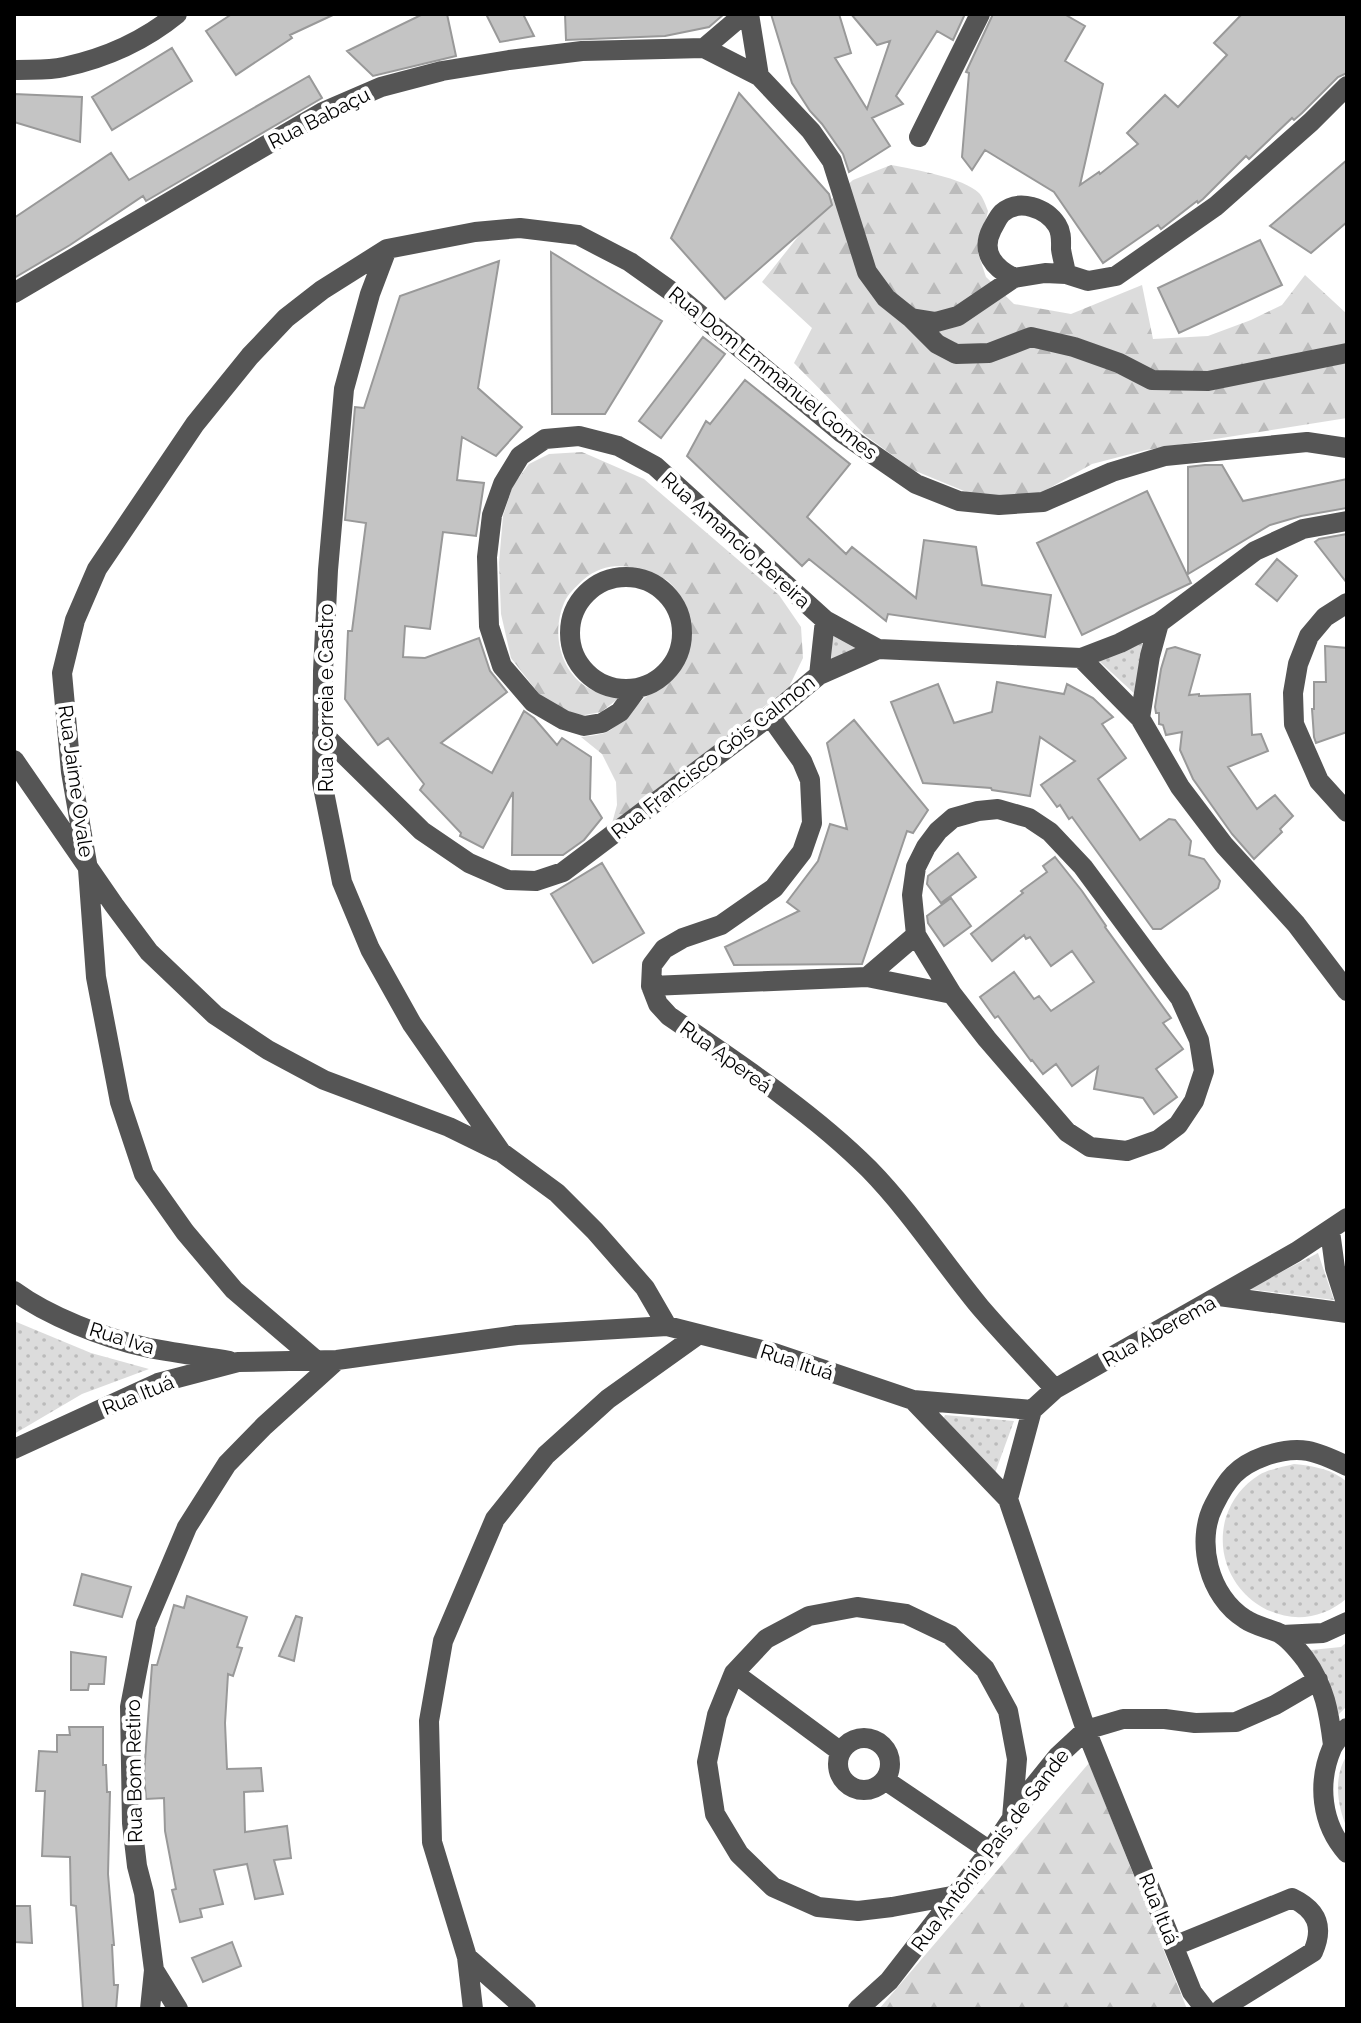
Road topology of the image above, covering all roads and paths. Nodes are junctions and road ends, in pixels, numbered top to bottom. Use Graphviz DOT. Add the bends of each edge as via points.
graph roads {
  1 [pos="177,14"];
  2 [pos="747,14"];
  3 [pos="980,14"];
  4 [pos="704,48"];
  5 [pos="14,70"];
  6 [pos="759,76"];
  7 [pos="1347,86"];
  8 [pos="919,137"];
  9 [pos="387,249"];
  10 [pos="1066,274"];
  11 [pos="1014,278"];
  12 [pos="14,293"];
  13 [pos="911,318"];
  14 [pos="1347,353"];
  15 [pos="1347,448"];
  16 [pos="1347,521"];
  17 [pos="1347,603"];
  18 [pos="825,620"];
  19 [pos="1159,623"];
  20 [pos="878,649"];
  21 [pos="1081,658"];
  22 [pos="819,675"];
  23 [pos="637,689"];
  24 [pos="770,716"];
  25 [pos="1140,718"];
  26 [pos="322,733"];
  27 [pos="14,760"];
  28 [pos="1347,812"];
  29 [pos="88,869"];
  30 [pos="916,935"];
  31 [pos="867,977"];
  32 [pos="651,986"];
  33 [pos="1347,991"];
  34 [pos="952,994"];
  35 [pos="501,1152"];
  36 [pos="1347,1218"];
  37 [pos="1330,1231"];
  38 [pos="14,1291"];
  39 [pos="1219,1296"];
  40 [pos="1347,1306"];
  41 [pos="1347,1313"];
  42 [pos="667,1326"];
  43 [pos="699,1334"];
  44 [pos="327,1360"];
  45 [pos="238,1362"];
  46 [pos="1055,1389"];
  47 [pos="913,1400"];
  48 [pos="1032,1410"];
  49 [pos="14,1449"];
  50 [pos="1347,1466"];
  51 [pos="1008,1499"];
  52 [pos="1347,1622"];
  53 [pos="1282,1635"];
  54 [pos="734,1673"];
  55 [pos="1318,1680"];
  56 [pos="1347,1728"];
  57 [pos="1086,1730"];
  58 [pos="1333,1745"];
  59 [pos="841,1752"];
  60 [pos="885,1780"];
  61 [pos="1012,1818"];
  62 [pos="990,1851"];
  63 [pos="1347,1853"];
  64 [pos="957,1895"];
  65 [pos="1174,1946"];
  66 [pos="467,1957"];
  67 [pos="154,1970"];
  68 [pos="150,2009"];
  69 [pos="178,2009"];
  70 [pos="473,2009"];
  71 [pos="526,2009"];
  72 [pos="858,2009"];
  73 [pos="1205,2009"];
  74 [pos="1221,2009"];
  1 -- 5 [label="street" via="119,51 62,68"];
  2 -- 4 [label="street"];
  2 -- 6 [label="street"];
  3 -- 8 [label="street"];
  4 -- 6 [label="street"];
  4 -- 12 [label="street, Rua Babaçu" via="582,51 442,71 381,87 323,112"];
  6 -- 13 [label="street" via="832,161 867,272 886,298"];
  7 -- 10 [label="street" via="1216,206 1116,276 1088,281"];
  9 -- 15 [label="street, Rua Dom Emmanuel Gomes" via="520,228 578,235 675,294 854,441 916,484 959,501 1043,502 1165,456 1307,442"];
  9 -- 26 [label="street, Rua Correia e Castro" via="344,389 328,570"];
  9 -- 29 [label="street, Rua Jaime Ovale" via="286,318 250,356 195,424 97,569 75,620 62,673 71,772"];
  10 -- 11 [label="street"];
  10 -- 11 [label="street" via="1058,227 1030,206 1003,212 989,236 993,264"];
  11 -- 13 [label="street" via="958,316 936,322"];
  13 -- 14 [label="street" via="937,344 956,354 989,353 1031,337 1089,352 1152,380 1208,381"];
  16 -- 19 [label="street" via="1303,529 1255,551"];
  17 -- 28 [label="street" via="1309,636 1293,693 1294,724 1319,781"];
  18 -- 20 [label="street, Rua Amancio Pereira"];
  18 -- 22 [label="street, Rua Amancio Pereira"];
  18 -- 23 [label="street, Rua Amancio Pereira" via="655,466 618,446 579,436 545,439 520,456 492,515 489,626 502,666 533,702 584,726 620,712"];
  19 -- 21 [label="street"];
  19 -- 25 [label="street"];
  20 -- 21 [label="street, Rua Francisco Góis Calmon"];
  20 -- 22 [label="street, Rua Francisco Góis Calmon"];
  21 -- 25 [label="street"];
  22 -- 24 [label="street, Rua Francisco Góis Calmon"];
  23 -- 23 [label="street, Rua Amancio Pereira" via="671,669 682,642 682,622 671,599 656,585 630,576 610,578 587,591 575,607 570,646 580,668 595,682"];
  24 -- 26 [label="street, Rua Francisco Góis Calmon" via="563,872 536,881 508,880 469,863 422,831"];
  24 -- 32 [label="street" via="810,780 812,823 802,852 774,888 721,925 664,949 652,965"];
  25 -- 33 [label="street" via="1189,799"];
  26 -- 35 [label="street, Rua Correia e Castro" via="322,782 342,882 370,949 412,1024"];
  27 -- 29 [label="street"];
  29 -- 35 [label="street" via="149,952 215,1015 324,1080"];
  29 -- 44 [label="street, Rua Jaime Ovale" via="96,977 120,1102 144,1174 234,1290"];
  30 -- 31 [label="street"];
  30 -- 34 [label="street"];
  30 -- 34 [label="street" via="916,867 938,831 953,818 978,811 998,809 1029,818 1083,867 1180,998 1199,1040 1204,1071 1194,1101 1178,1125 1158,1140 1127,1151 1090,1147 1067,1132"];
  31 -- 32 [label="street"];
  31 -- 34 [label="street"];
  32 -- 46 [label="street, Rua Apereá" via="669,1016 826,1130 870,1170"];
  35 -- 42 [label="street, Rua Correia e Castro" via="557,1193 595,1231 645,1288"];
  36 -- 37 [label="street"];
  37 -- 39 [label="street"];
  37 -- 40 [label="street"];
  38 -- 45 [label="street, Rua Iva" via="66,1320 115,1338"];
  39 -- 41 [label="street, Rua Aberema"];
  39 -- 46 [label="street, Rua Aberema"];
  42 -- 43 [label="street, Rua Ituá"];
  42 -- 44 [label="street, Rua Ituá" via="517,1335"];
  43 -- 47 [label="street, Rua Ituá"];
  43 -- 66 [label="street" via="608,1399 546,1455 495,1519 443,1641 429,1721 432,1842"];
  44 -- 45 [label="street, Rua Ituá"];
  44 -- 67 [label="street, Rua Bom Retiro" via="227,1464 187,1527 146,1624 130,1707 132,1823"];
  45 -- 49 [label="street, Rua Ituá" via="158,1383"];
  46 -- 48 [label="street, Rua Aberema"];
  47 -- 48 [label="street"];
  47 -- 51 [label="street, Rua Ituá"];
  48 -- 51 [label="street"];
  50 -- 53 [label="street" via="1316,1451 1281,1451 1251,1461 1226,1482 1208,1517 1204,1549 1210,1574 1227,1603 1244,1619"];
  51 -- 57 [label="street, Rua Ituá"];
  52 -- 53 [label="street" via="1323,1633"];
  53 -- 55 [label="street"];
  54 -- 59 [label="street"];
  54 -- 61 [label="street" via="766,1639 809,1616 857,1607 906,1614 950,1635 985,1669 1008,1711 1017,1759"];
  54 -- 64 [label="street" via="717,1715 707,1762 715,1814 739,1854 773,1887 818,1907 858,1911"];
  55 -- 57 [label="street, Rua Antônio Pais de Sande" via="1236,1722 1123,1719"];
  55 -- 58 [label="street" via="1329,1709"];
  56 -- 58 [label="street"];
  57 -- 61 [label="street, Rua Antônio Pais de Sande" via="1058,1756"];
  57 -- 65 [label="street, Rua Ituá"];
  58 -- 63 [label="street" via="1323,1778 1325,1814 1335,1840"];
  59 -- 60 [label="street" via="839,1773 846,1783 862,1791"];
  59 -- 60 [label="street" via="859,1738 877,1741 890,1759"];
  60 -- 62 [label="street"];
  61 -- 62 [label="street, Rua Antônio Pais de Sande"];
  62 -- 64 [label="street, Rua Antônio Pais de Sande"];
  64 -- 72 [label="street, Rua Antônio Pais de Sande" via="889,1981"];
  65 -- 73 [label="street, Rua Ituá" via="1192,1992"];
  65 -- 74 [label="street" via="1292,1898 1316,1918 1319,1939 1313,1952"];
  66 -- 70 [label="street"];
  66 -- 71 [label="street"];
  67 -- 68 [label="street, Rua Bom Retiro"];
  67 -- 69 [label="street"];
}
